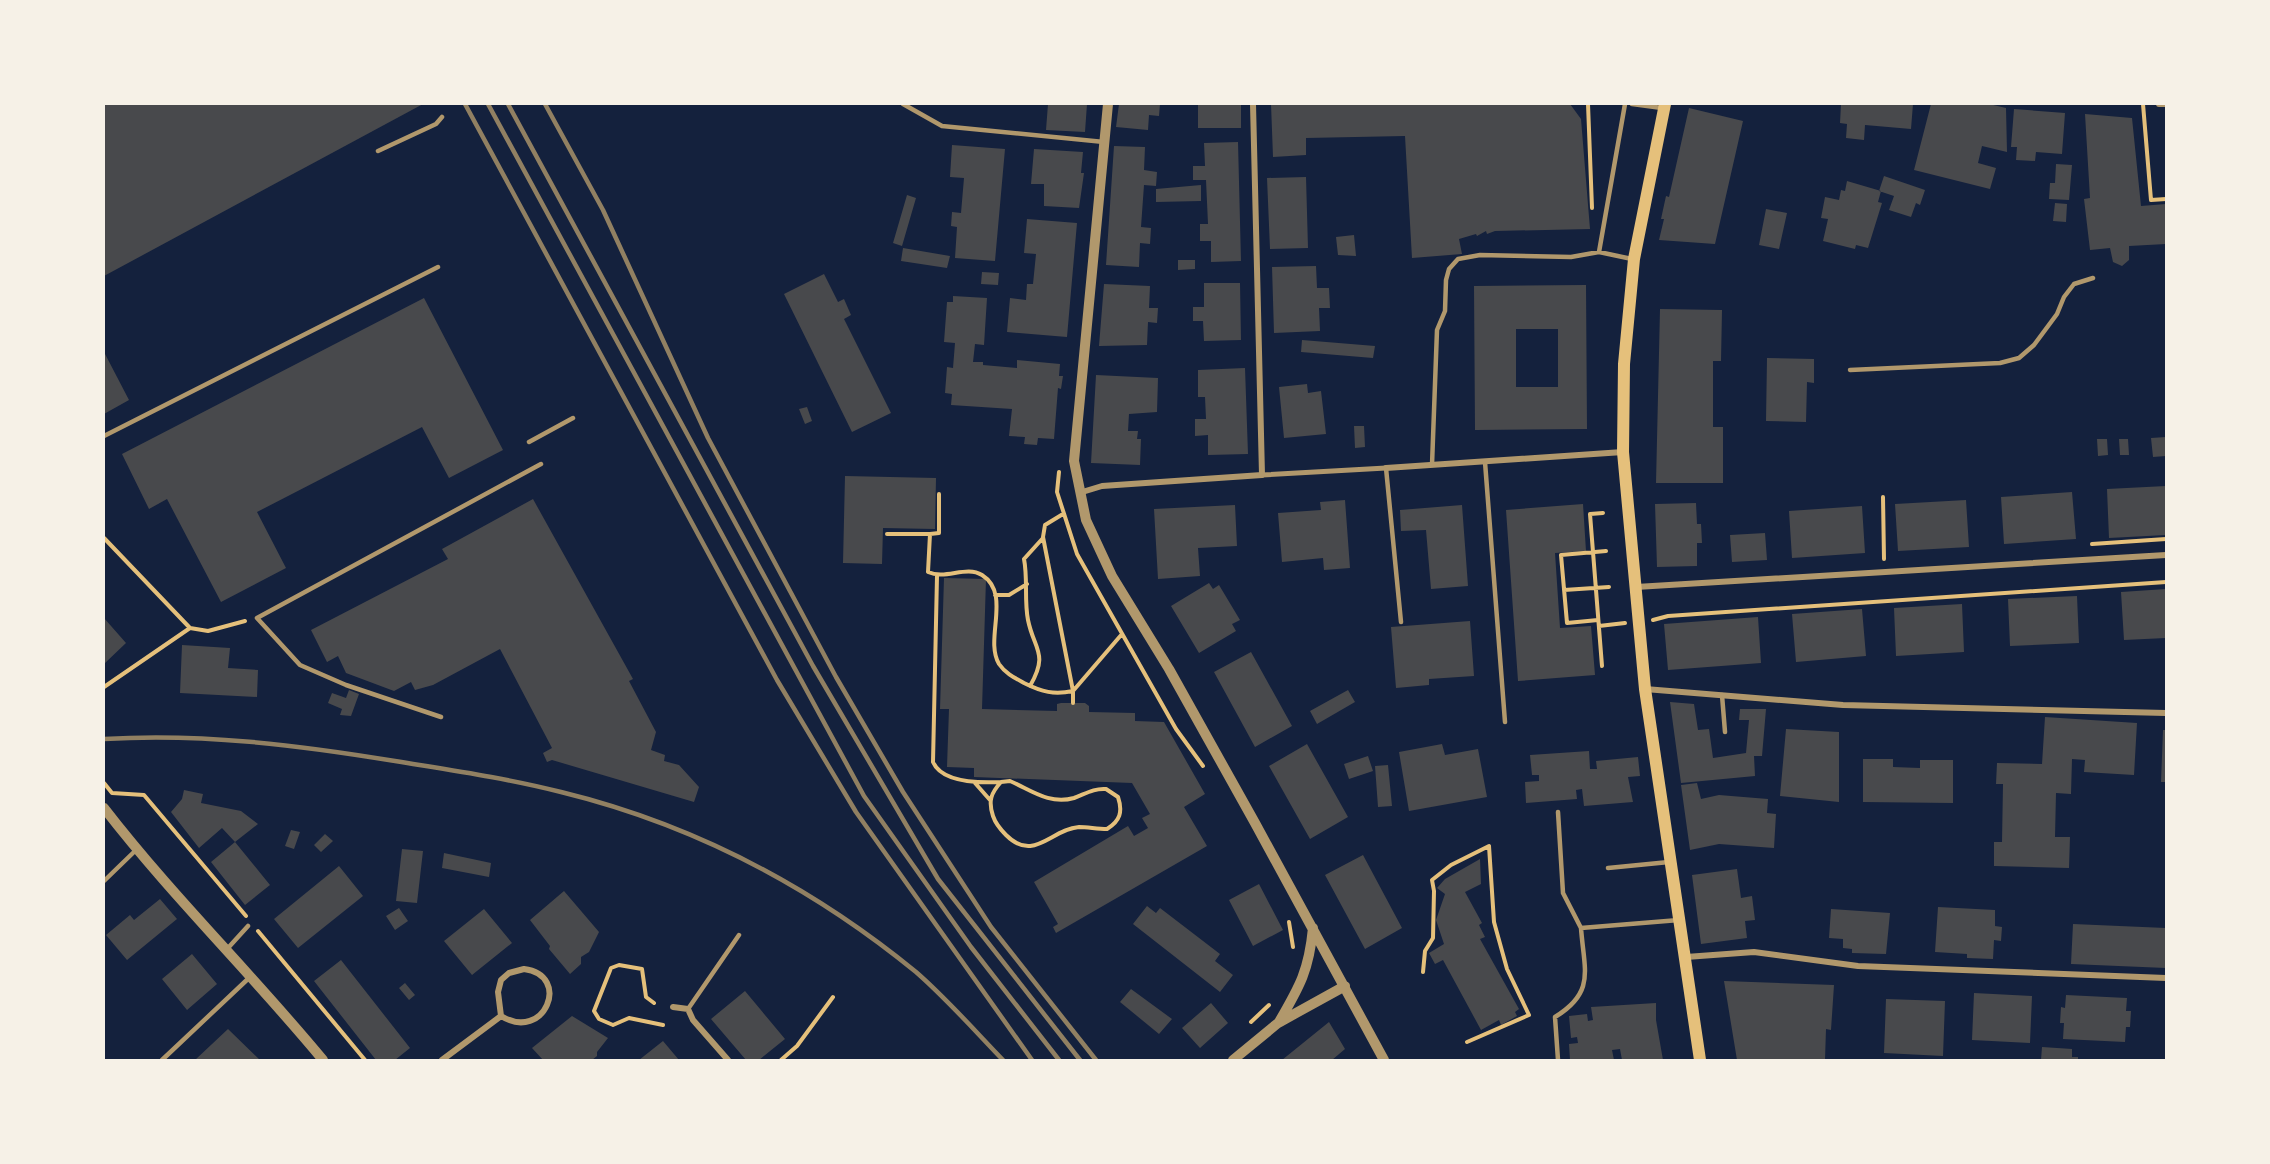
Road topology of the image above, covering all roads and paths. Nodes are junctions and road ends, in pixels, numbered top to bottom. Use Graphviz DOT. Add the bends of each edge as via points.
graph roads {
  1 [pos="903,104"];
  2 [pos="1108,104"];
  3 [pos="1253,104"];
  4 [pos="1588,104"];
  5 [pos="1625,104"];
  6 [pos="1632,104"];
  7 [pos="2143,104"];
  8 [pos="2159,104"];
  9 [pos="2166,104"];
  10 [pos="1665,106"];
  11 [pos="442,117"];
  12 [pos="1105,142"];
  13 [pos="378,151"];
  14 [pos="2166,200"];
  15 [pos="1593,218"];
  16 [pos="1599,252"];
  17 [pos="1634,259"];
  18 [pos="438,267"];
  19 [pos="2093,278"];
  20 [pos="1850,370"];
  21 [pos="573,418"];
  22 [pos="104,436"];
  23 [pos="529,442"];
  24 [pos="1623,452"];
  25 [pos="1485,462"];
  26 [pos="541,465"];
  27 [pos="1432,465"];
  28 [pos="1060,468"];
  29 [pos="1386,468"];
  30 [pos="1262,475"];
  31 [pos="1079,493"];
  32 [pos="939,495"];
  33 [pos="1883,497"];
  34 [pos="1603,513"];
  35 [pos="1063,514"];
  36 [pos="888,534"];
  37 [pos="930,534"];
  38 [pos="1043,537"];
  39 [pos="104,538"];
  40 [pos="1606,551"];
  41 [pos="1593,552"];
  42 [pos="2166,555"];
  43 [pos="1884,559"];
  44 [pos="937,576"];
  45 [pos="2166,582"];
  46 [pos="1028,584"];
  47 [pos="1609,587"];
  48 [pos="1596,588"];
  49 [pos="1635,588"];
  50 [pos="1564,591"];
  51 [pos="995,595"];
  52 [pos="257,618"];
  53 [pos="1598,620"];
  54 [pos="1401,622"];
  55 [pos="1639,622"];
  56 [pos="1599,626"];
  57 [pos="190,628"];
  58 [pos="1122,634"];
  59 [pos="1602,666"];
  60 [pos="1029,686"];
  61 [pos="104,687"];
  62 [pos="1645,688"];
  63 [pos="1073,691"];
  64 [pos="1722,695"];
  65 [pos="1073,703"];
  66 [pos="2166,713"];
  67 [pos="441,717"];
  68 [pos="1505,722"];
  69 [pos="1725,732"];
  70 [pos="1209,775"];
  71 [pos="974,782"];
  72 [pos="1001,782"];
  73 [pos="104,783"];
  74 [pos="990,801"];
  75 [pos="104,808"];
  76 [pos="1558,812"];
  77 [pos="136,850"];
  78 [pos="1669,862"];
  79 [pos="1608,868"];
  80 [pos="104,881"];
  81 [pos="1285,915"];
  82 [pos="249,920"];
  83 [pos="1679,920"];
  84 [pos="251,926"];
  85 [pos="1313,928"];
  86 [pos="1581,928"];
  87 [pos="739,935"];
  88 [pos="228,948"];
  89 [pos="1294,950"];
  90 [pos="1686,957"];
  91 [pos="1423,972"];
  92 [pos="252,975"];
  93 [pos="2166,978"];
  94 [pos="1345,986"];
  95 [pos="1276,995"];
  96 [pos="834,997"];
  97 [pos="654,1003"];
  98 [pos="673,1007"];
  99 [pos="688,1009"];
  100 [pos="501,1016"];
  101 [pos="1278,1023"];
  102 [pos="663,1024"];
  103 [pos="1243,1030"];
  104 [pos="1467,1042"];
  105 [pos="162,1060"];
  106 [pos="323,1060"];
  107 [pos="365,1060"];
  108 [pos="442,1060"];
  109 [pos="728,1060"];
  110 [pos="781,1060"];
  111 [pos="1233,1060"];
  112 [pos="1384,1060"];
  113 [pos="1558,1060"];
  114 [pos="1700,1060"];
  1 -- 12 [label="lane" via="942,126"];
  2 -- 12 [label="street"];
  3 -- 30 [label="street"];
  4 -- 15 [label="path"];
  5 -- 16 [label="lane"];
  6 -- 10 [label="lane"];
  7 -- 14 [label="path" via="2151,201"];
  8 -- 9 [label="street"];
  10 -- 17 [label="main road"];
  11 -- 13 [label="lane" via="436,124"];
  12 -- 31 [label="street" via="1074,461"];
  16 -- 17 [label="lane"];
  16 -- 27 [label="lane" via="1571,257 1480,255 1458,259 1449,269 1445,311 1437,330"];
  17 -- 24 [label="main road" via="1624,364"];
  18 -- 22 [label="lane"];
  19 -- 20 [label="lane" via="2074,284 2034,345 2019,358 2000,363"];
  21 -- 23 [label="lane"];
  24 -- 25 [label="street"];
  24 -- 49 [label="main road"];
  25 -- 27 [label="street"];
  25 -- 68 [label="lane"];
  26 -- 52 [label="lane"];
  27 -- 29 [label="street"];
  28 -- 35 [label="path" via="1057,492"];
  29 -- 30 [label="street"];
  29 -- 54 [label="lane"];
  30 -- 31 [label="street" via="1102,486"];
  31 -- 85 [label="street" via="1086,520 1112,576 1175,679"];
  32 -- 37 [label="path" via="939,532"];
  33 -- 43 [label="path"];
  34 -- 41 [label="path" via="1590,514"];
  35 -- 38 [label="path" via="1045,525"];
  35 -- 58 [label="path" via="1077,554"];
  36 -- 37 [label="path"];
  37 -- 44 [label="path" via="928,572"];
  38 -- 46 [label="path" via="1024,559"];
  38 -- 63 [label="path"];
  39 -- 57 [label="path"];
  40 -- 41 [label="path"];
  41 -- 48 [label="path"];
  41 -- 50 [label="path" via="1561,555"];
  42 -- 49 [label="street"];
  44 -- 51 [label="path" via="981,574"];
  44 -- 71 [label="path" via="933,762 943,774"];
  45 -- 55 [label="path" via="1680,615"];
  46 -- 51 [label="path" via="1009,595"];
  46 -- 60 [label="path" via="1028,620 1040,659"];
  47 -- 48 [label="path"];
  48 -- 50 [label="path"];
  48 -- 53 [label="path"];
  49 -- 55 [label="main road"];
  50 -- 53 [label="path" via="1567,623"];
  51 -- 60 [label="path" via="994,641 998,662 1008,675"];
  52 -- 57 [label="path" via="208,631"];
  52 -- 67 [label="lane" via="300,665"];
  53 -- 56 [label="path"];
  55 -- 56 [label="path"];
  55 -- 62 [label="main road"];
  56 -- 59 [label="path"];
  57 -- 61 [label="path"];
  58 -- 63 [label="path"];
  58 -- 70 [label="path" via="1176,729"];
  60 -- 63 [label="path" via="1043,693"];
  62 -- 64 [label="street"];
  62 -- 78 [label="main road"];
  63 -- 65 [label="path"];
  64 -- 66 [label="street" via="1843,705"];
  64 -- 69 [label="lane"];
  71 -- 72 [label="path"];
  71 -- 74 [label="path"];
  72 -- 74 [label="path"];
  72 -- 74 [label="path" via="1010,781 1034,795 1063,800 1106,789 1118,797 1119,819 1107,829 1078,827 1030,846 1019,844 1003,832 993,817"];
  73 -- 82 [label="path" via="112,793 144,795"];
  75 -- 77 [label="street"];
  76 -- 86 [label="lane" via="1563,893"];
  77 -- 80 [label="lane"];
  77 -- 88 [label="street"];
  78 -- 79 [label="lane"];
  78 -- 83 [label="main road"];
  81 -- 89 [label="path"];
  83 -- 86 [label="lane"];
  83 -- 90 [label="main road"];
  84 -- 88 [label="lane"];
  84 -- 107 [label="path"];
  85 -- 94 [label="street"];
  85 -- 101 [label="street" via="1302,983"];
  86 -- 113 [label="lane" via="1585,988 1574,1005 1555,1017"];
  87 -- 99 [label="lane"];
  88 -- 92 [label="street"];
  90 -- 93 [label="street" via="1754,952 1858,966"];
  90 -- 114 [label="main road"];
  91 -- 104 [label="path" via="1425,951 1433,938 1432,880 1451,865 1489,846 1494,922 1507,969 1529,1015"];
  92 -- 105 [label="lane"];
  92 -- 106 [label="street"];
  94 -- 101 [label="street"];
  94 -- 112 [label="street"];
  95 -- 103 [label="path"];
  96 -- 110 [label="path" via="797,1046"];
  97 -- 102 [label="path" via="646,998 642,969 616,964 594,1011 599,1019 613,1024 634,1018"];
  98 -- 99 [label="street"];
  99 -- 109 [label="street"];
  100 -- 100 [label="street" via="521,1022 542,1015 549,1005 546,982 532,970 509,973 501,980 498,993"];
  100 -- 108 [label="street"];
  101 -- 111 [label="street"];
}
